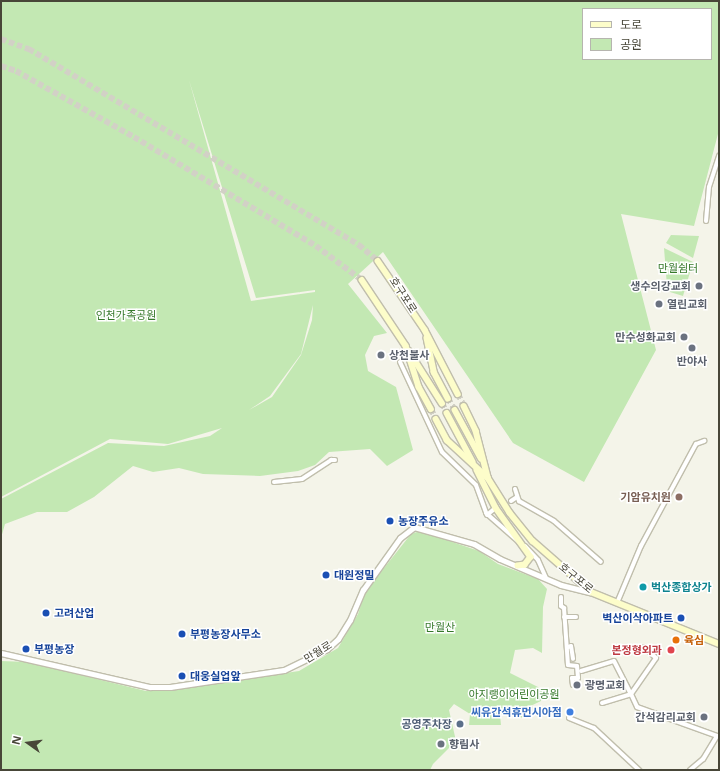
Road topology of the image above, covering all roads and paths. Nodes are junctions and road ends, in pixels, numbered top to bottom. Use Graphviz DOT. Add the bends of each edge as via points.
graph roads {
  1 [pos="719,156"];
  2 [pos="706,221"];
  3 [pos="378,261"];
  4 [pos="362,280"];
  5 [pos="425,330"];
  6 [pos="406,346"];
  7 [pos="400,362"];
  8 [pos="458,394"];
  9 [pos="448,398"];
  10 [pos="442,403"];
  11 [pos="464,406"];
  12 [pos="431,409"];
  13 [pos="455,410"];
  14 [pos="447,413"];
  15 [pos="436,419"];
  16 [pos="704,441"];
  17 [pos="335,460"];
  18 [pos="485,465"];
  19 [pos="475,466"];
  20 [pos="488,478"];
  21 [pos="274,482"];
  22 [pos="515,489"];
  23 [pos="517,497"];
  24 [pos="511,501"];
  25 [pos="493,510"];
  26 [pos="487,515"];
  27 [pos="519,542"];
  28 [pos="601,562"];
  29 [pos="518,566"];
  30 [pos="546,578"];
  31 [pos="592,592"];
  32 [pos="561,597"];
  33 [pos="617,602"];
  34 [pos="564,617"];
  35 [pos="576,617"];
  36 [pos="719,644"];
  37 [pos="568,646"];
  38 [pos="644,647"];
  39 [pos="1,652"];
  40 [pos="573,658"];
  41 [pos="581,671"];
  42 [pos="573,685"];
  43 [pos="631,694"];
  44 [pos="602,703"];
  45 [pos="569,718"];
  46 [pos="639,770"];
  47 [pos="690,770"];
  1 -- 2 [label="street" via="709,187"];
  3 -- 5 [label="main road, 호구포로"];
  4 -- 6 [label="main road"];
  5 -- 8 [label="main road, 호구포로"];
  5 -- 9 [label="main road, 호구포로" via="434,372"];
  6 -- 10 [label="main road"];
  6 -- 12 [label="main road" via="419,387"];
  7 -- 26 [label="street" via="442,452 476,486"];
  11 -- 18 [label="main road, 호구포로" via="476,431"];
  13 -- 18 [label="main road, 호구포로"];
  14 -- 19 [label="main road, 호구포로"];
  15 -- 19 [label="main road, 호구포로" via="447,440"];
  16 -- 33 [label="street" via="696,444 641,546"];
  17 -- 21 [label="street" via="302,479"];
  18 -- 20 [label="main road, 호구포로"];
  19 -- 20 [label="main road, 호구포로"];
  19 -- 27 [label="main road" via="496,508"];
  20 -- 31 [label="main road, 호구포로" via="510,513 533,541"];
  22 -- 23 [label="street"];
  23 -- 24 [label="street"];
  23 -- 28 [label="street" via="524,504 554,521"];
  25 -- 26 [label="street"];
  26 -- 27 [label="street"];
  27 -- 29 [label="main road" via="531,557 525,565"];
  27 -- 30 [label="street" via="534,553"];
  29 -- 30 [label="street, 만월로"];
  29 -- 39 [label="street, 만월로" via="474,544 418,527 411,528 400,538 363,590 350,620 338,639 327,649 284,670 150,687"];
  30 -- 31 [label="street, 만월로"];
  31 -- 33 [label="main road, 호구포로"];
  32 -- 34 [label="street"];
  33 -- 36 [label="main road, 호구포로"];
  34 -- 35 [label="street"];
  34 -- 37 [label="street" via="564,635"];
  37 -- 40 [label="street" via="571,646"];
  37 -- 42 [label="street" via="568,665 577,666 578,678 572,678"];
  38 -- 43 [label="street" via="656,658"];
  41 -- 43 [label="street" via="614,661"];
  43 -- 44 [label="street"];
  43 -- 47 [label="street" via="637,707 717,736 703,759"];
  45 -- 46 [label="street" via="594,728"];
}
